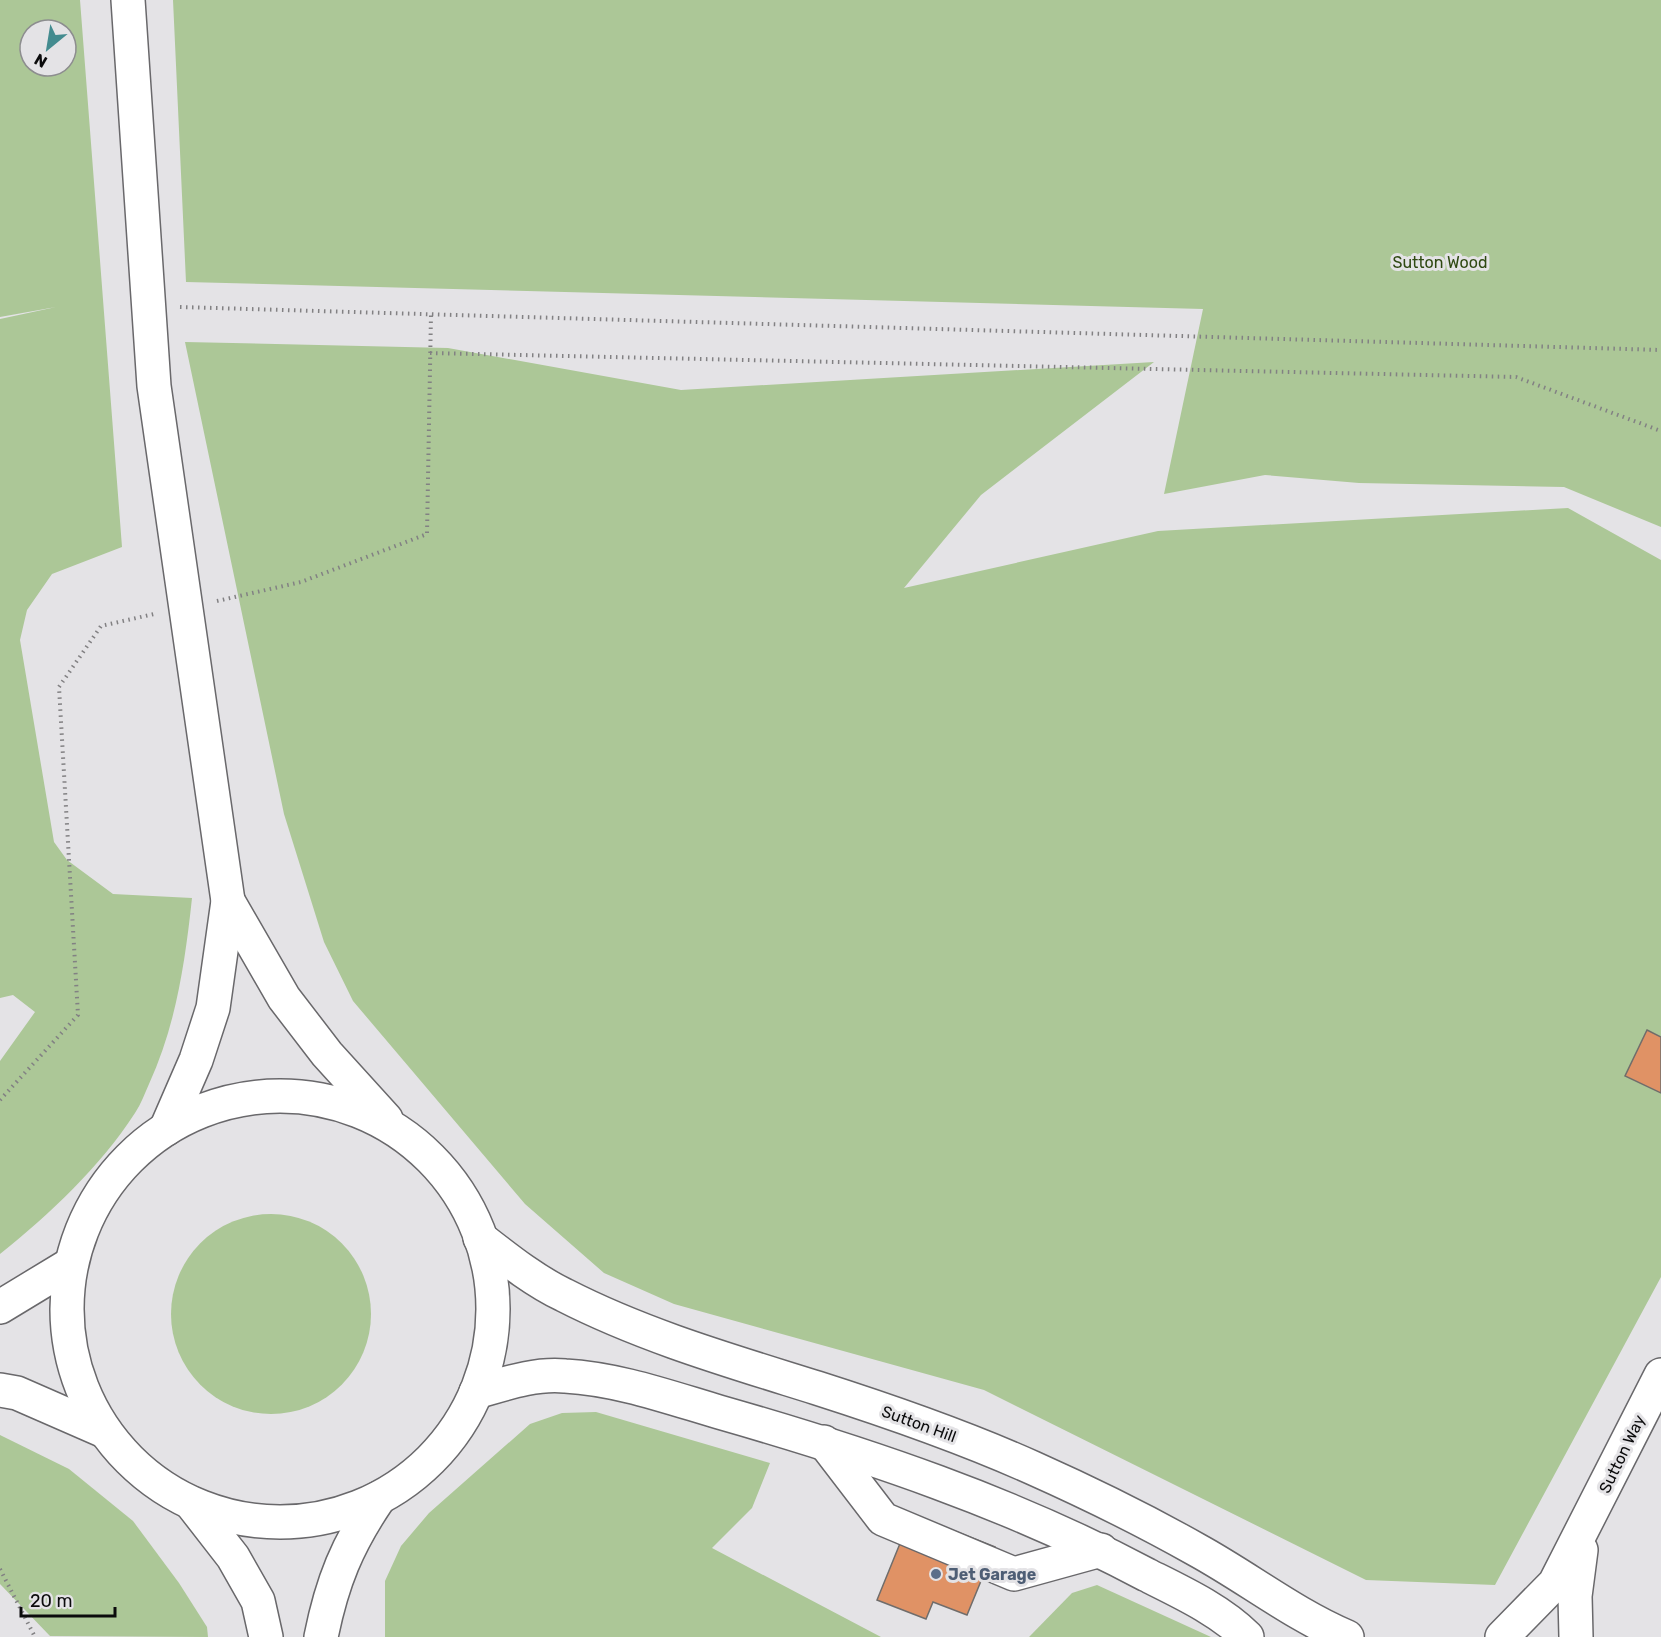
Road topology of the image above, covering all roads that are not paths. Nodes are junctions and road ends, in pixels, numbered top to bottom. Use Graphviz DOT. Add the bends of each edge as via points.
graph roads {
  1 [pos="128,0"];
  2 [pos="228,901"];
  3 [pos="166,1130"];
  4 [pos="399,1133"];
  5 [pos="480,1238"];
  6 [pos="71,1264"];
  7 [pos="0,1307"];
  8 [pos="1661,1375"];
  9 [pos="0,1390"];
  10 [pos="476,1392"];
  11 [pos="104,1431"];
  12 [pos="824,1442"];
  13 [pos="379,1498"];
  14 [pos="190,1503"];
  15 [pos="1583,1533"];
  16 [pos="1101,1550"];
  17 [pos="266,1637"];
  18 [pos="321,1637"];
  19 [pos="1247,1637"];
  20 [pos="1347,1637"];
  21 [pos="1502,1637"];
  22 [pos="1576,1637"];
  1 -- 2 [label="main road" via="154,386"];
  2 -- 3 [label="main road" via="213,1008"];
  2 -- 4 [label="main road" via="284,998 327,1054"];
  3 -- 4 [label="main road" via="222,1104 277,1097 328,1102"];
  3 -- 6 [label="main road" via="139,1149 105,1186 80,1230"];
  4 -- 5 [label="main road" via="449,1181"];
  5 -- 10 [label="main road" via="488,1264 493,1308 488,1350"];
  5 -- 20 [label="main road, Sutton Hill" via="533,1278 620,1321 731,1363 924,1425 1032,1467 1199,1550 1311,1622"];
  6 -- 7 [label="main road"];
  6 -- 11 [label="main road" via="69,1344 87,1402"];
  8 -- 15 [label="main road, Sutton Way"];
  9 -- 11 [label="main road" via="17,1393"];
  10 -- 12 [label="main road" via="521,1379 562,1375 607,1380"];
  10 -- 13 [label="main road" via="444,1446 408,1480"];
  11 -- 14 [label="main road" via="148,1476"];
  12 -- 16 [label="main road" via="966,1493"];
  12 -- 16 [label="main road" via="883,1519 1014,1574"];
  13 -- 14 [label="main road" via="327,1517 295,1522 223,1515"];
  13 -- 18 [label="main road" via="355,1534 330,1592"];
  14 -- 17 [label="main road" via="233,1557 258,1601"];
  15 -- 21 [label="main road, Sutton Way" via="1556,1583"];
  15 -- 22 [label="main road, Sutton Way" via="1575,1596"];
  16 -- 19 [label="main road" via="1189,1597"];
}
